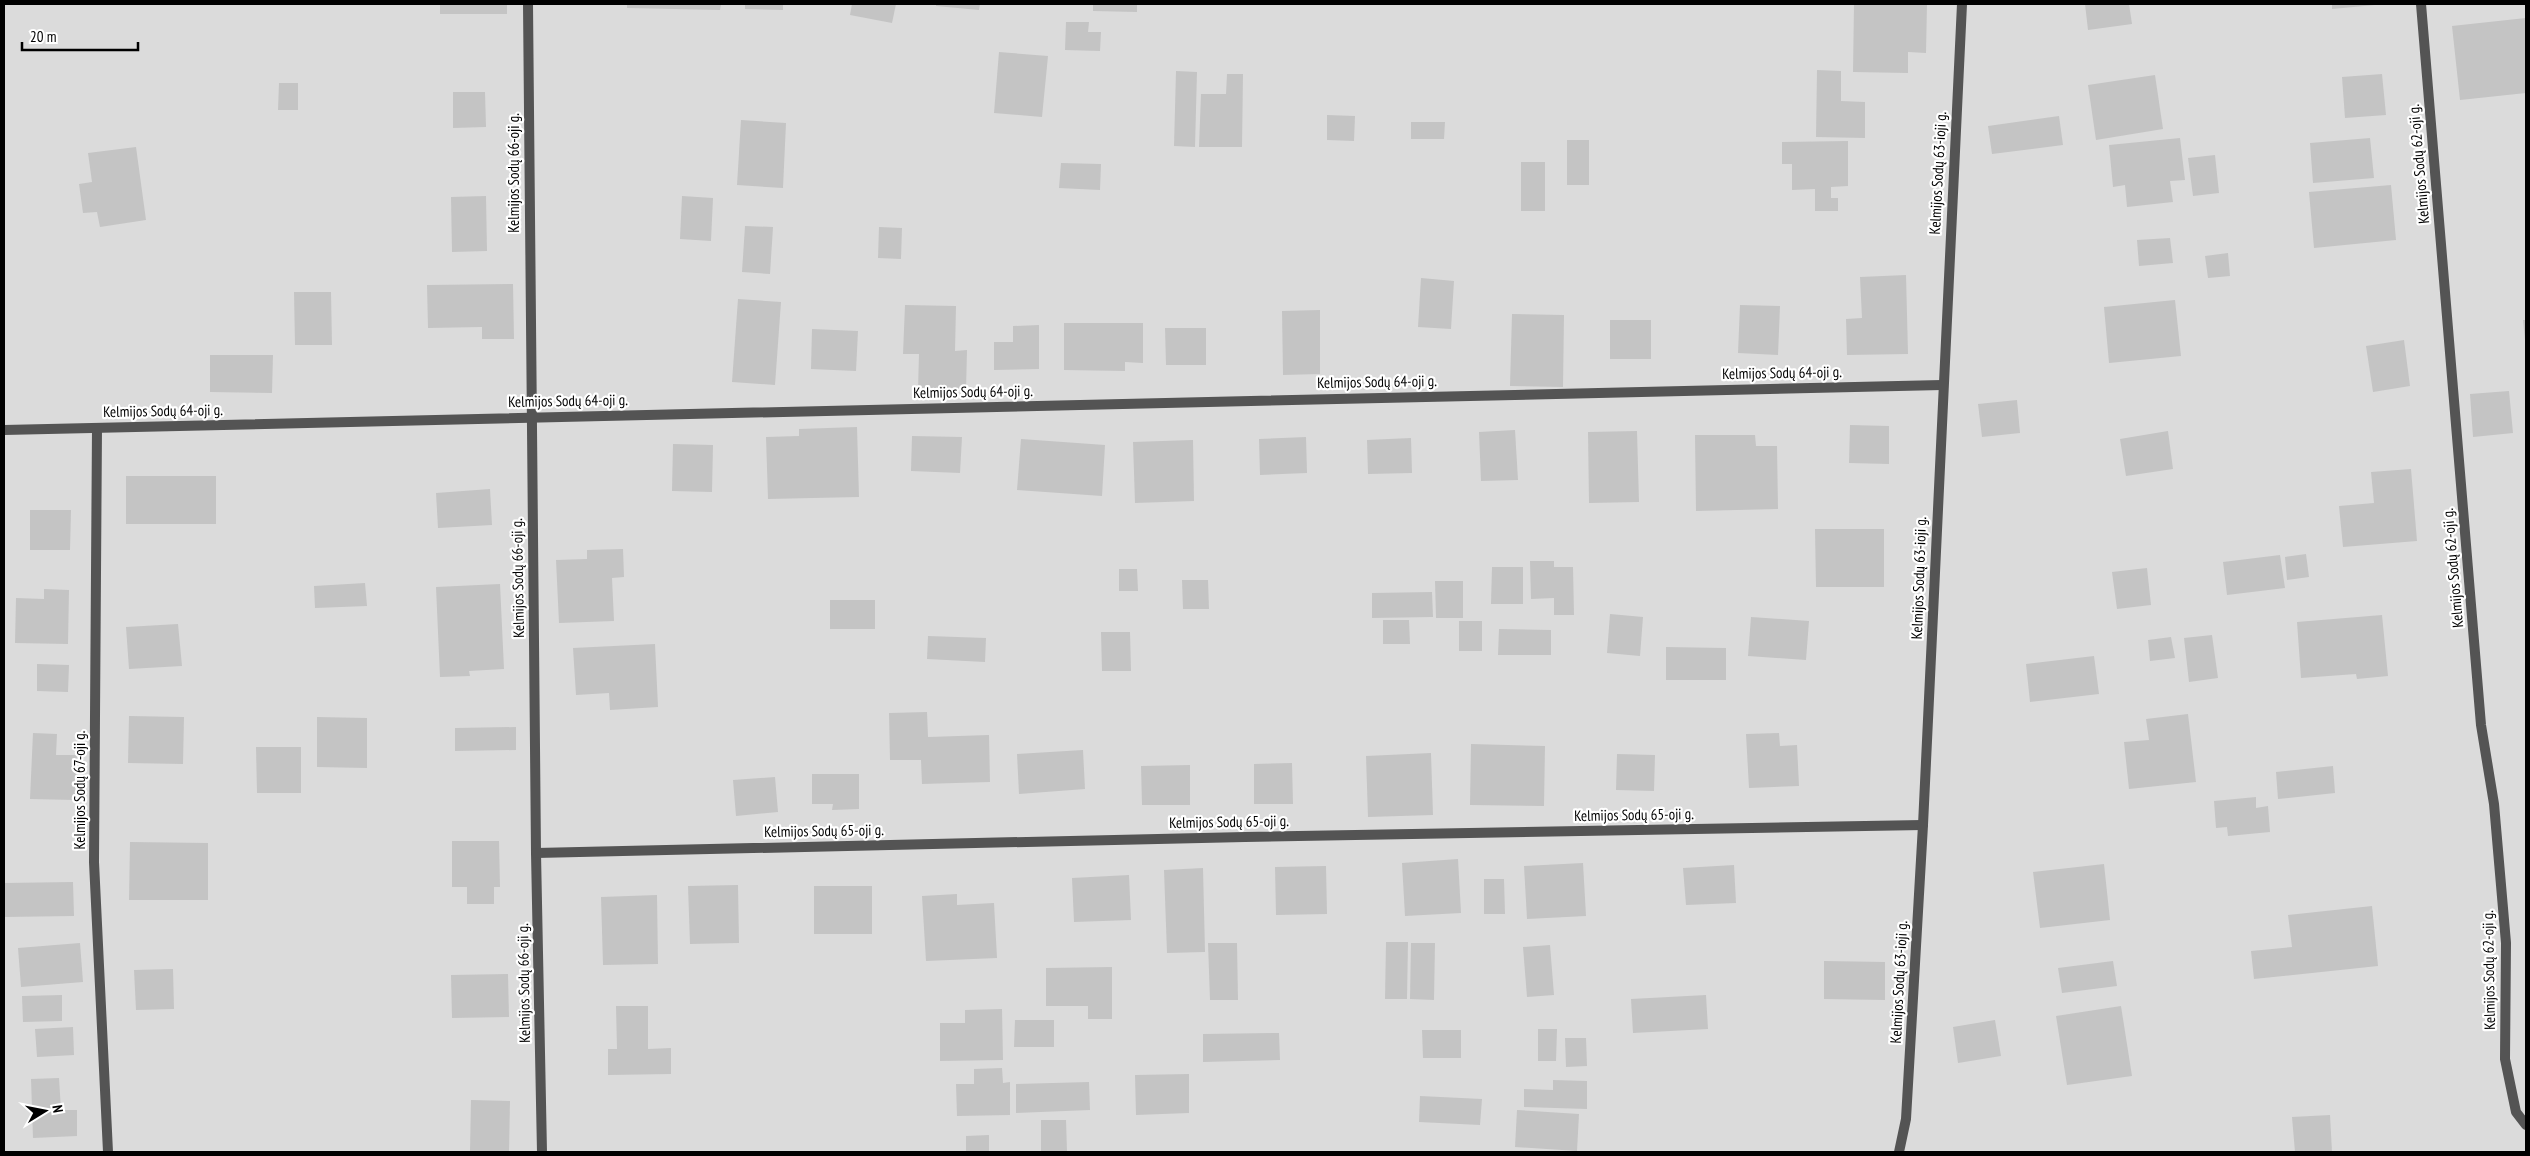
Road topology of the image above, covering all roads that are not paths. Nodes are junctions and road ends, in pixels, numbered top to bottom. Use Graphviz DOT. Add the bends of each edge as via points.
graph roads {
  1 [pos="528,4"];
  2 [pos="1962,4"];
  3 [pos="2421,4"];
  4 [pos="1942,384"];
  5 [pos="531,417"];
  6 [pos="97,428"];
  7 [pos="4,430"];
  8 [pos="1923,825"];
  9 [pos="536,853"];
  10 [pos="2526,1125"];
  11 [pos="108,1152"];
  12 [pos="542,1152"];
  13 [pos="1899,1152"];
  1 -- 5 [label="street, Kelmijos Sodų 66-oji g."];
  2 -- 4 [label="street, Kelmijos Sodų 63-ioji g."];
  3 -- 10 [label="street, Kelmijos Sodų 62-oji g." via="2481,725 2494,804 2506,943 2505,1059 2516,1112"];
  4 -- 5 [label="street, Kelmijos Sodų 64-oji g."];
  4 -- 8 [label="street, Kelmijos Sodų 63-ioji g."];
  5 -- 6 [label="street, Kelmijos Sodų 64-oji g."];
  5 -- 9 [label="street, Kelmijos Sodų 66-oji g."];
  6 -- 7 [label="street, Kelmijos Sodų 64-oji g."];
  6 -- 11 [label="street, Kelmijos Sodų 67-oji g." via="94,862"];
  8 -- 9 [label="street, Kelmijos Sodų 65-oji g."];
  8 -- 13 [label="street, Kelmijos Sodų 63-ioji g." via="1906,1118"];
  9 -- 12 [label="street, Kelmijos Sodų 66-oji g."];
}
